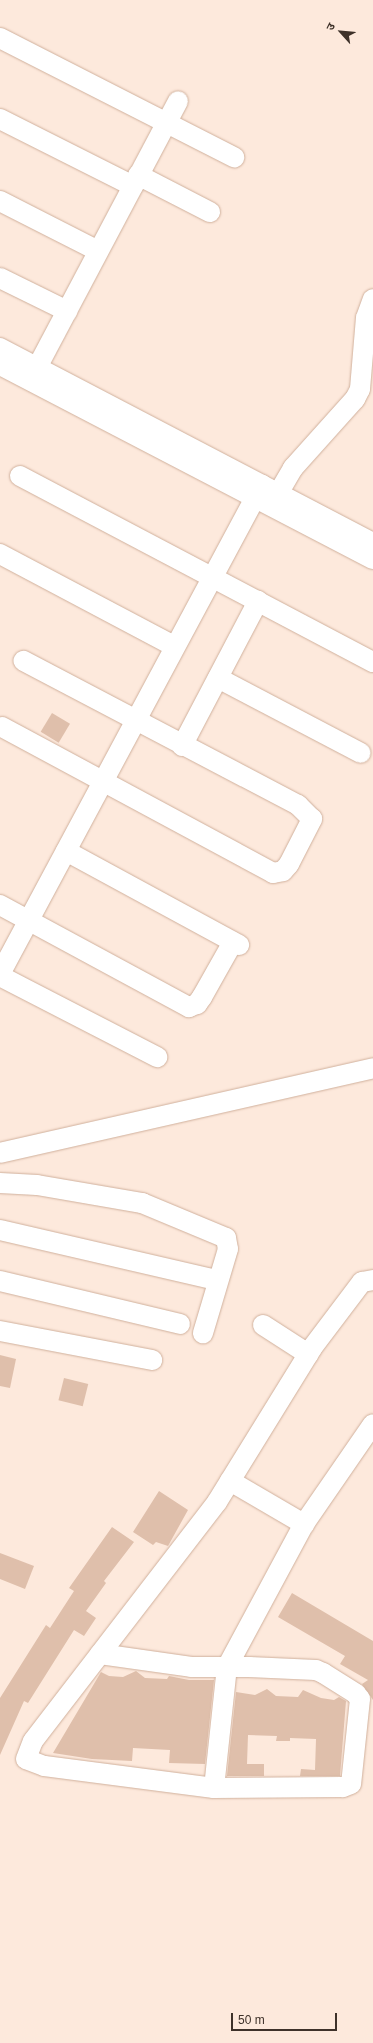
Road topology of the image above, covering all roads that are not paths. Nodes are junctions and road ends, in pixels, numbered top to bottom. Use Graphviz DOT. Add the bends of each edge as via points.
graph roads {
  1 [pos="0,38"];
  2 [pos="178,101"];
  3 [pos="0,119"];
  4 [pos="165,124"];
  5 [pos="234,158"];
  6 [pos="136,181"];
  7 [pos="0,201"];
  8 [pos="210,212"];
  9 [pos="98,251"];
  10 [pos="0,278"];
  11 [pos="373,300"];
  12 [pos="67,311"];
  13 [pos="369,320"];
  14 [pos="0,348"];
  15 [pos="367,360"];
  16 [pos="0,365"];
  17 [pos="34,372"];
  18 [pos="20,476"];
  19 [pos="266,495"];
  20 [pos="373,543"];
  21 [pos="0,554"];
  22 [pos="373,559"];
  23 [pos="212,576"];
  24 [pos="258,601"];
  25 [pos="174,646"];
  26 [pos="24,661"];
  27 [pos="373,662"];
  28 [pos="218,678"];
  29 [pos="134,721"];
  30 [pos="2,728"];
  31 [pos="182,746"];
  32 [pos="361,753"];
  33 [pos="102,782"];
  34 [pos="66,851"];
  35 [pos="0,905"];
  36 [pos="30,922"];
  37 [pos="0,975"];
  38 [pos="157,1057"];
  39 [pos="373,1068"];
  40 [pos="2,1156"];
  41 [pos="0,1183"];
  42 [pos="0,1230"];
  43 [pos="217,1280"];
  44 [pos="373,1280"];
  45 [pos="0,1281"];
  46 [pos="180,1324"];
  47 [pos="263,1325"];
  48 [pos="0,1331"];
  49 [pos="203,1333"];
  50 [pos="308,1354"];
  51 [pos="152,1360"];
  52 [pos="373,1424"];
  53 [pos="230,1481"];
  54 [pos="304,1524"];
  55 [pos="100,1654"];
  56 [pos="227,1667"];
  57 [pos="214,1788"];
  1 -- 4 [label="street"];
  2 -- 4 [label="street"];
  3 -- 6 [label="street"];
  4 -- 5 [label="street"];
  4 -- 6 [label="street"];
  6 -- 8 [label="street"];
  6 -- 9 [label="street"];
  7 -- 9 [label="street"];
  9 -- 12 [label="street"];
  10 -- 12 [label="street"];
  11 -- 13 [label="street"];
  12 -- 17 [label="street"];
  13 -- 15 [label="street"];
  14 -- 17 [label="street"];
  15 -- 19 [label="street" via="355,399"];
  16 -- 17 [label="street"];
  17 -- 19 [label="street"];
  18 -- 23 [label="street"];
  19 -- 20 [label="street"];
  19 -- 22 [label="street"];
  19 -- 23 [label="street"];
  21 -- 25 [label="street"];
  23 -- 24 [label="street"];
  23 -- 25 [label="street"];
  24 -- 27 [label="street"];
  24 -- 28 [label="street"];
  25 -- 29 [label="street"];
  26 -- 29 [label="street"];
  28 -- 31 [label="street"];
  28 -- 32 [label="street"];
  29 -- 31 [label="street"];
  29 -- 33 [label="street"];
  30 -- 33 [label="street"];
  31 -- 33 [label="street" via="298,805 308,813 312,819 283,871 272,873"];
  33 -- 34 [label="street"];
  34 -- 36 [label="street"];
  34 -- 36 [label="street" via="236,943 197,1004 189,1007"];
  35 -- 36 [label="street"];
  36 -- 37 [label="street"];
  37 -- 38 [label="street"];
  39 -- 40 [label="street"];
  41 -- 43 [label="street" via="37,1185 142,1203 211,1230 226,1238 228,1249"];
  42 -- 43 [label="street"];
  43 -- 49 [label="street"];
  44 -- 50 [label="street" via="362,1282"];
  45 -- 46 [label="street"];
  47 -- 50 [label="street"];
  48 -- 51 [label="street"];
  50 -- 53 [label="street"];
  52 -- 54 [label="street"];
  53 -- 54 [label="street"];
  53 -- 55 [label="street" via="218,1502"];
  54 -- 56 [label="street"];
  55 -- 56 [label="street" via="191,1667"];
  55 -- 57 [label="street" via="33,1742 26,1759 44,1766"];
  56 -- 57 [label="street"];
  56 -- 57 [label="street" via="316,1670 356,1694 360,1699 354,1776 351,1784 343,1787"];
}
